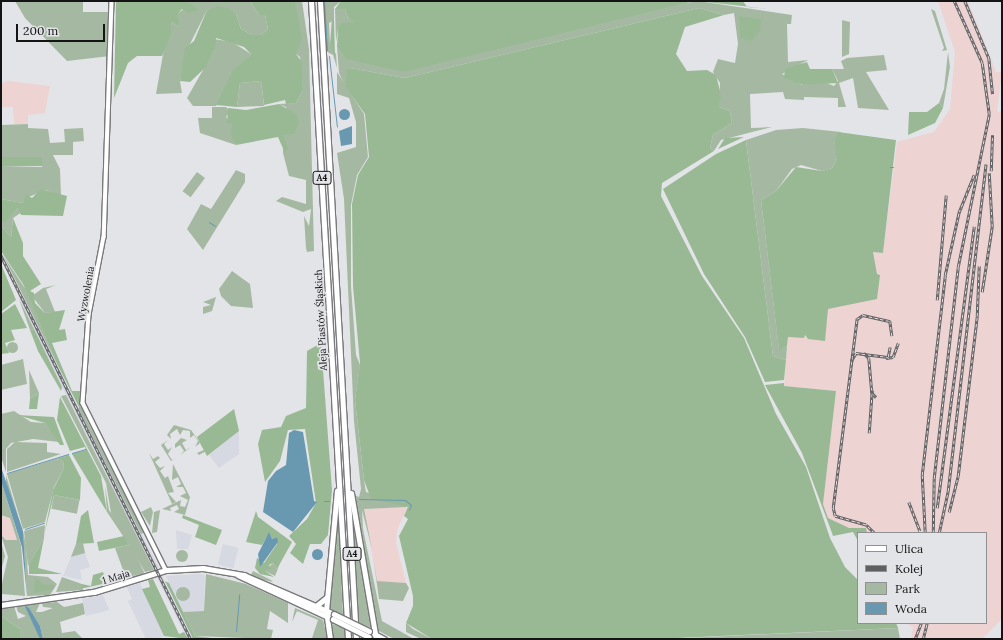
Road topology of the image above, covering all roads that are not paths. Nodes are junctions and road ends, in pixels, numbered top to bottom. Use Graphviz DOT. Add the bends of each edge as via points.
graph roads {
  1 [pos="112,1"];
  2 [pos="311,1"];
  3 [pos="320,1"];
  4 [pos="347,470"];
  5 [pos="338,472"];
  6 [pos="166,570"];
  7 [pos="234,574"];
  8 [pos="327,596"];
  9 [pos="1,605"];
  10 [pos="316,606"];
  11 [pos="326,613"];
  12 [pos="373,636"];
  13 [pos="330,639"];
  14 [pos="348,639"];
  15 [pos="356,639"];
  16 [pos="384,639"];
  1 -- 6 [label="street, Wyzwolenia" via="104,237 89,315 83,403"];
  2 -- 5 [label="highway, Aleja Piastów Śląskich / A4"];
  3 -- 4 [label="highway, Aleja Piastów Śląskich / A4"];
  4 -- 12 [label="highway"];
  4 -- 15 [label="highway, Aleja Piastów Śląskich / A4"];
  5 -- 8 [label="highway"];
  5 -- 14 [label="highway, Aleja Piastów Śląskich / A4"];
  6 -- 7 [label="main road, 1 Maja" via="204,568"];
  6 -- 9 [label="main road, 1 Maja" via="94,592"];
  7 -- 10 [label="main road, 1 Maja"];
  7 -- 11 [label="main road, 1 Maja"];
  8 -- 10 [label="highway"];
  8 -- 11 [label="highway"];
  10 -- 11 [label="main road, 1 Maja"];
  11 -- 12 [label="main road, 1 Maja, bridge"];
  11 -- 13 [label="highway"];
  12 -- 16 [label="main road, 1 Maja"];
}
